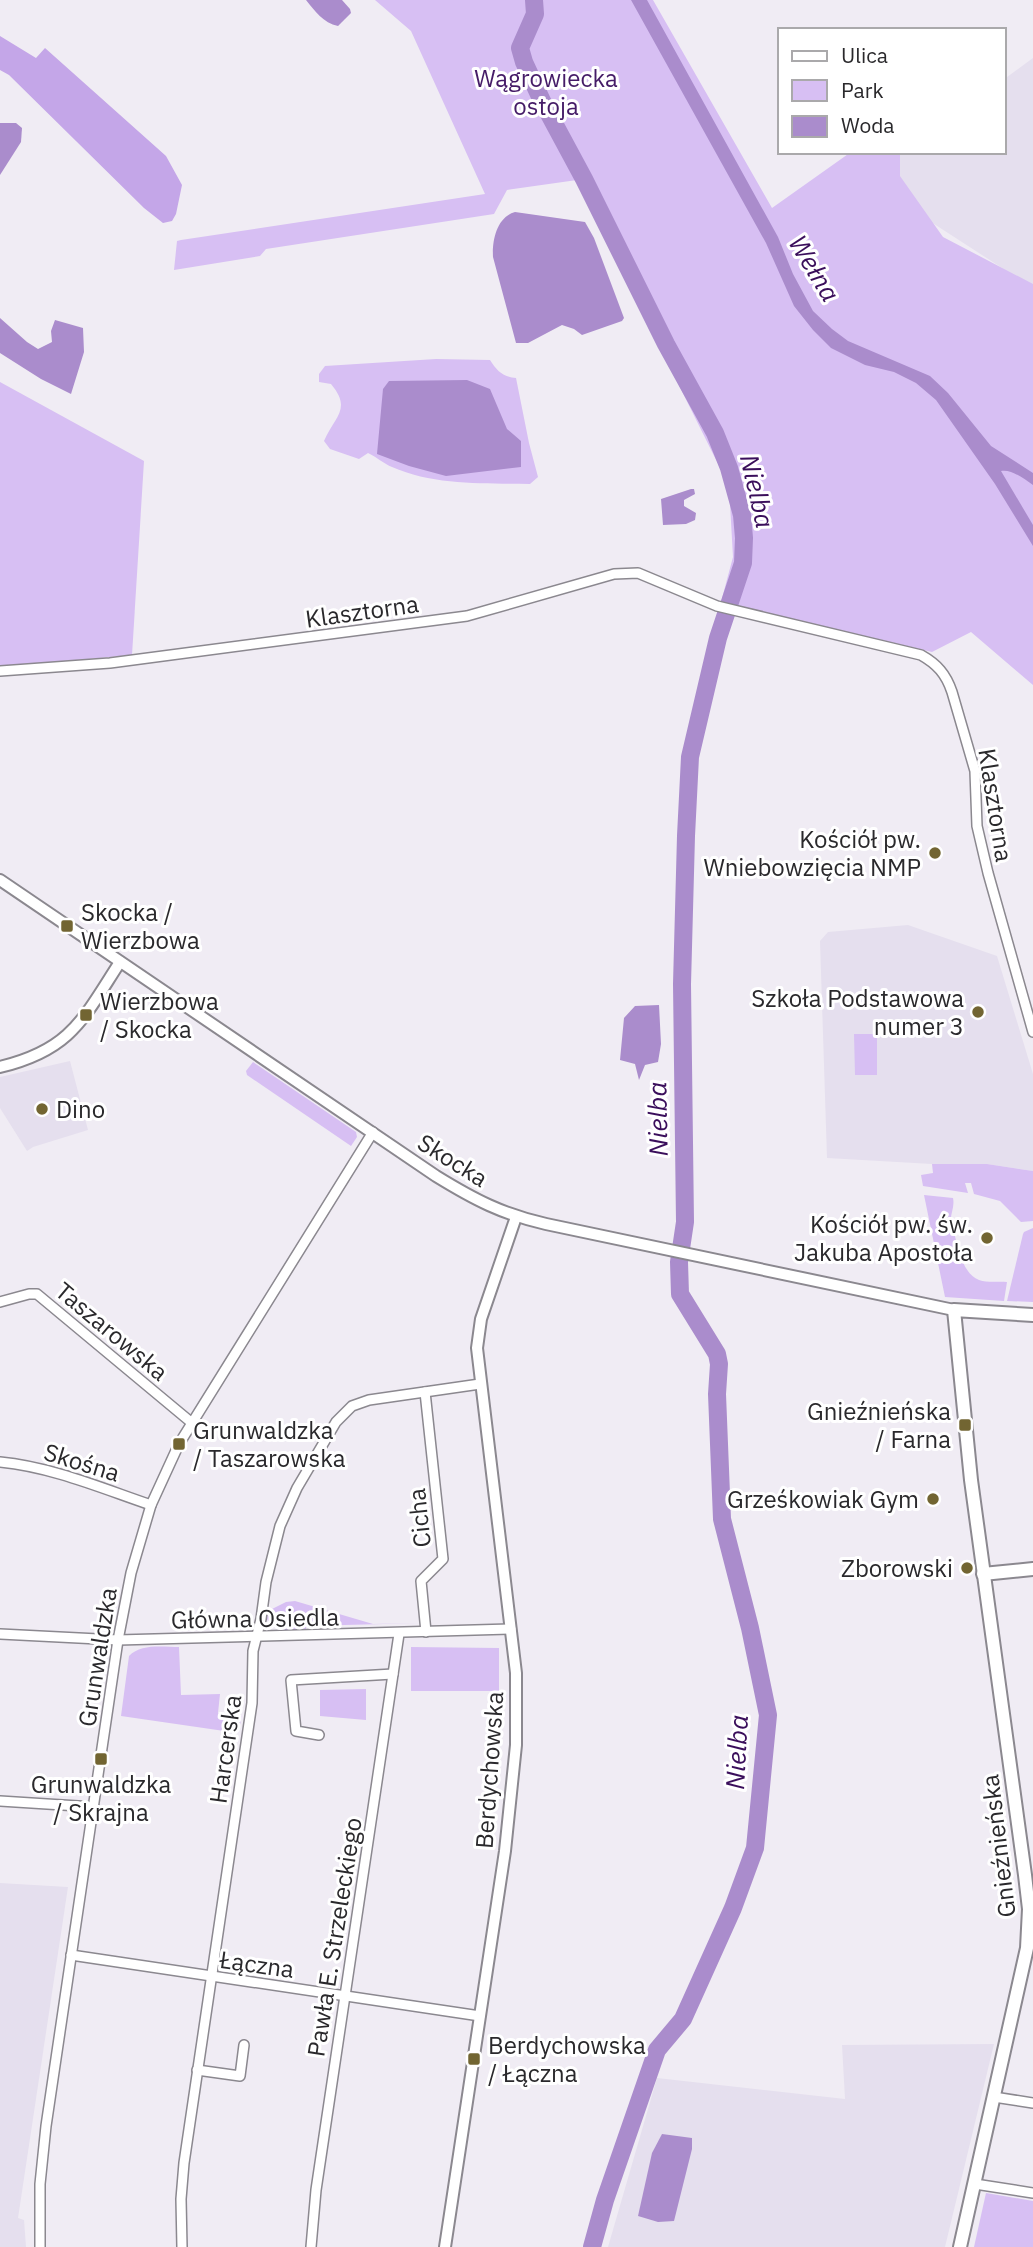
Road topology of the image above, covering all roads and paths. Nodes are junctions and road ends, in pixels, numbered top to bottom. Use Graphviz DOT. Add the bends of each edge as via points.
graph roads {
  1 [pos="0,671"];
  2 [pos="0,880"];
  3 [pos="120,962"];
  4 [pos="1033,1032"];
  5 [pos="0,1067"];
  6 [pos="373,1132"];
  7 [pos="516,1217"];
  8 [pos="0,1301"];
  9 [pos="954,1310"];
  10 [pos="1033,1315"];
  11 [pos="480,1384"];
  12 [pos="425,1392"];
  13 [pos="192,1423"];
  14 [pos="0,1462"];
  15 [pos="151,1505"];
  16 [pos="1033,1569"];
  17 [pos="983,1574"];
  18 [pos="511,1629"];
  19 [pos="426,1632"];
  20 [pos="399,1633"];
  21 [pos="0,1634"];
  22 [pos="257,1636"];
  23 [pos="118,1640"];
  24 [pos="393,1674"];
  25 [pos="319,1735"];
  26 [pos="0,1801"];
  27 [pos="94,1807"];
  28 [pos="1028,1854"];
  29 [pos="71,1955"];
  30 [pos="1028,1973"];
  31 [pos="212,1977"];
  32 [pos="344,1996"];
  33 [pos="480,2016"];
  34 [pos="244,2045"];
  35 [pos="197,2070"];
  36 [pos="999,2098"];
  37 [pos="1033,2103"];
  38 [pos="975,2184"];
  39 [pos="1033,2193"];
  40 [pos="40,2247"];
  41 [pos="182,2247"];
  42 [pos="311,2247"];
  43 [pos="445,2247"];
  44 [pos="960,2247"];
  1 -- 4 [label="street, Klasztorna" via="148,659 467,616 625,572 738,612 921,655 944,673 952,692 975,771 977,826 985,863"];
  2 -- 3 [label="street, Skocka"];
  3 -- 5 [label="street" via="73,1032 38,1055"];
  3 -- 6 [label="street, Skocka"];
  6 -- 7 [label="street, Skocka" via="468,1196"];
  6 -- 13 [label="street, Grunwaldzka"];
  7 -- 9 [label="street, Skocka"];
  7 -- 11 [label="street, Berdychowska" via="478,1334"];
  8 -- 13 [label="street, Taszarowska" via="29,1293 45,1299"];
  9 -- 10 [label="main road"];
  9 -- 17 [label="main road, Gnieźnieńska"];
  11 -- 12 [label="street, Harcerska"];
  11 -- 18 [label="street, Berdychowska"];
  12 -- 19 [label="street, Cicha" via="443,1559 421,1581"];
  12 -- 22 [label="street, Harcerska" via="360,1402 336,1422 280,1526"];
  13 -- 15 [label="street, Grunwaldzka"];
  14 -- 15 [label="street, Skośna" via="64,1475"];
  15 -- 23 [label="street, Grunwaldzka"];
  16 -- 17 [label="main road"];
  17 -- 28 [label="main road, Gnieźnieńska"];
  18 -- 19 [label="street, Główna Osiedla"];
  18 -- 33 [label="street, Berdychowska" via="517,1709 515,1772"];
  19 -- 20 [label="street, Główna Osiedla"];
  20 -- 22 [label="street, Główna Osiedla"];
  20 -- 24 [label="street, Pawła E. Strzeleckiego"];
  21 -- 23 [label="street, Główna Osiedla"];
  22 -- 23 [label="street, Główna Osiedla"];
  22 -- 31 [label="street, Harcerska" via="252,1703"];
  23 -- 27 [label="street, Grunwaldzka"];
  24 -- 25 [label="street" via="290,1680 296,1731"];
  24 -- 32 [label="street, Pawła E. Strzeleckiego"];
  26 -- 27 [label="street"];
  27 -- 29 [label="street, Grunwaldzka"];
  28 -- 30 [label="main road, Gnieźnieńska"];
  29 -- 31 [label="street, Łączna"];
  29 -- 40 [label="street, Grunwaldzka" via="46,2126"];
  30 -- 36 [label="main road, Gnieźnieńska"];
  31 -- 32 [label="street, Łączna"];
  31 -- 35 [label="street, Harcerska"];
  32 -- 33 [label="street, Łączna"];
  32 -- 42 [label="street, Pawła E. Strzeleckiego"];
  33 -- 43 [label="street, Berdychowska"];
  34 -- 35 [label="street" via="240,2076"];
  35 -- 41 [label="street, Harcerska" via="183,2175"];
  36 -- 37 [label="street"];
  36 -- 38 [label="main road, Gnieźnieńska"];
  38 -- 39 [label="street"];
  38 -- 44 [label="main road, Gnieźnieńska"];
}
